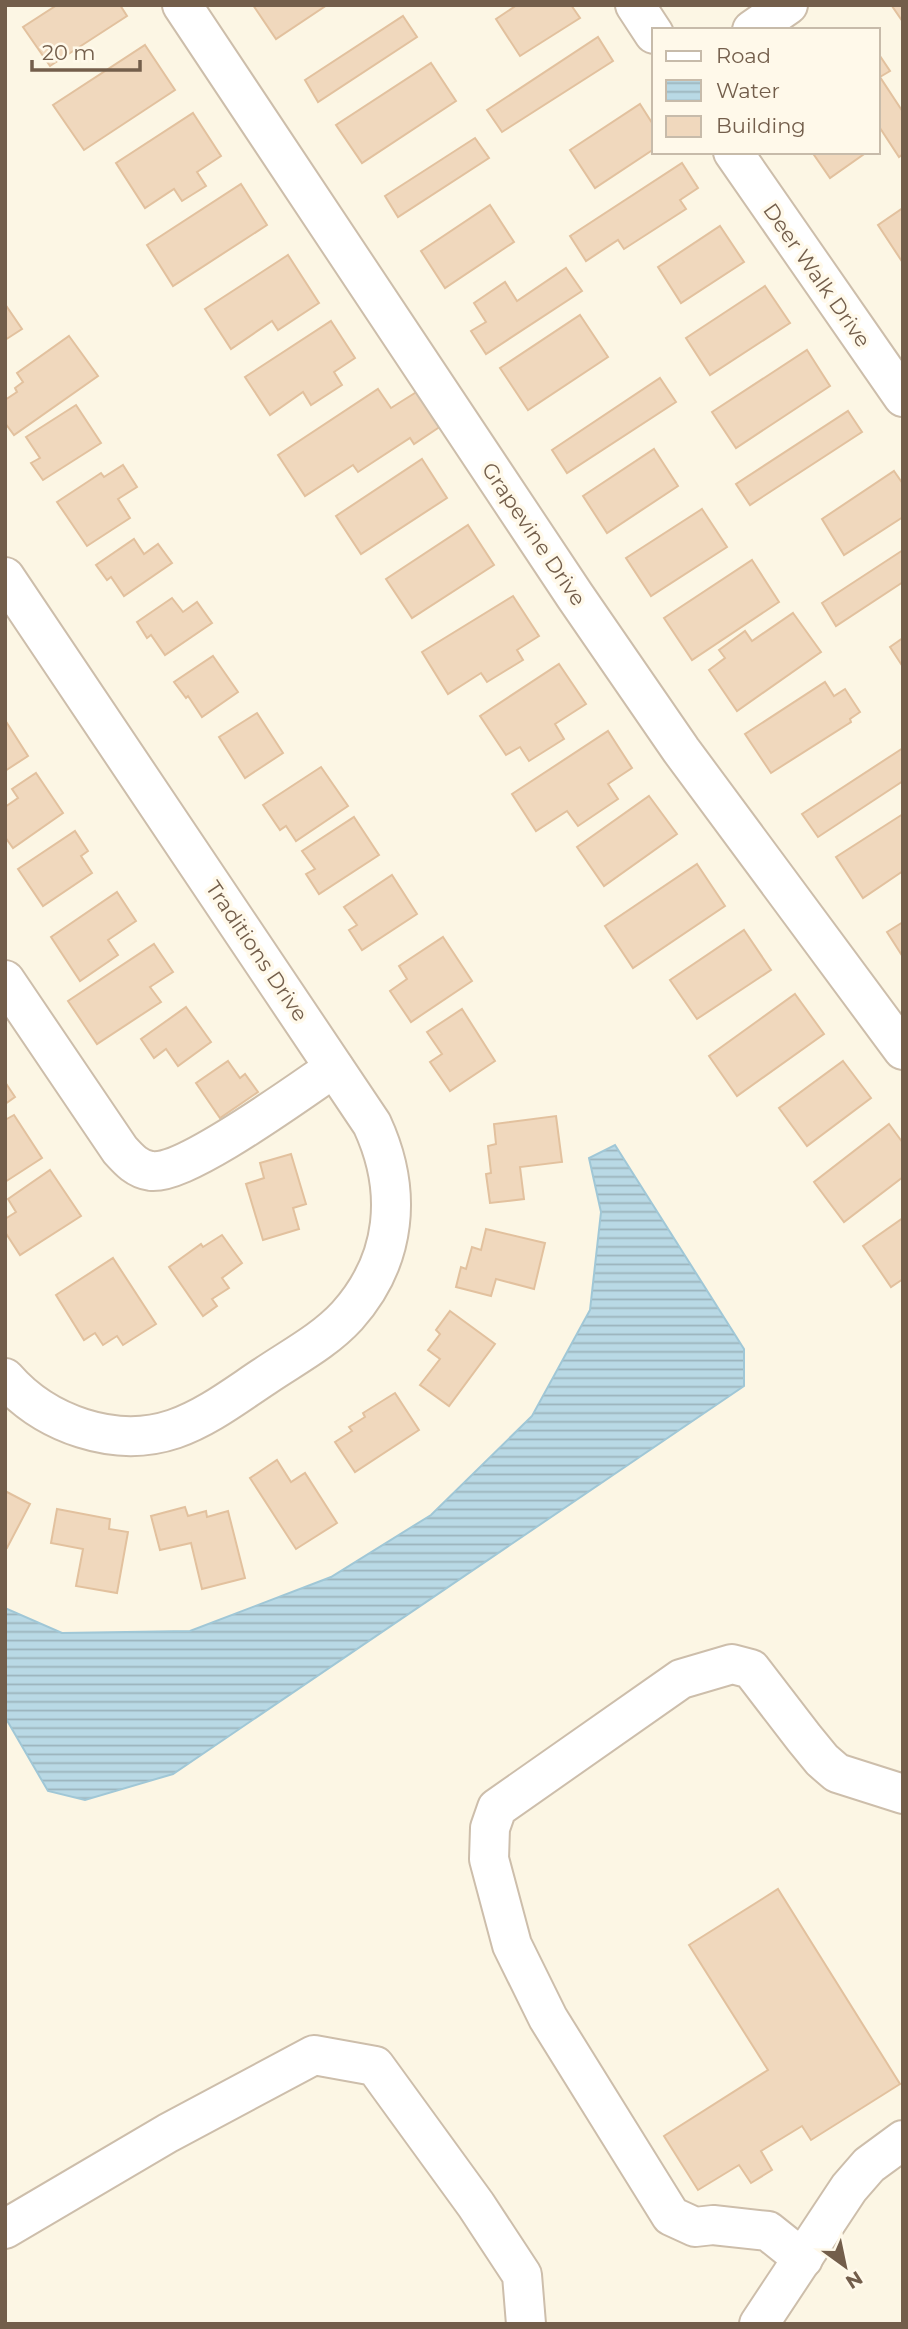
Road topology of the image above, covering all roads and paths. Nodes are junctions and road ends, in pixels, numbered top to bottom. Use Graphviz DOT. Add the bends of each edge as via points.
graph roads {
  1 [pos="182,5"];
  2 [pos="635,5"];
  3 [pos="788,5"];
  4 [pos="755,28"];
  5 [pos="652,31"];
  6 [pos="734,154"];
  7 [pos="900,386"];
  8 [pos="5,577"];
  9 [pos="5,980"];
  10 [pos="903,1051"];
  11 [pos="334,1068"];
  12 [pos="5,1378"];
  13 [pos="903,1794"];
  14 [pos="903,2140"];
  15 [pos="5,2230"];
  16 [pos="803,2259"];
  17 [pos="526,2324"];
  18 [pos="759,2324"];
  1 -- 10 [label="street, Grapevine Drive" via="681,750"];
  2 -- 5 [label="street"];
  3 -- 4 [label="street"];
  6 -- 7 [label="street, Deer Walk Drive"];
  8 -- 11 [label="street, Traditions Drive"];
  9 -- 11 [label="street" via="120,1150 136,1166 153,1171 182,1164 223,1142"];
  11 -- 12 [label="street, Traditions Drive" via="379,1139 390,1174 392,1208 376,1275 345,1317 319,1340 206,1415 158,1433 123,1435 73,1426 42,1410"];
  13 -- 16 [label="street" via="837,1773 751,1669 732,1664 681,1679 497,1808 490,1828 489,1859 512,1945 548,2018 671,2216 695,2227 768,2231"];
  14 -- 16 [label="street" via="869,2165 849,2188"];
  15 -- 17 [label="street" via="168,2133 314,2055 375,2066 522,2275"];
  16 -- 18 [label="street"];
}
